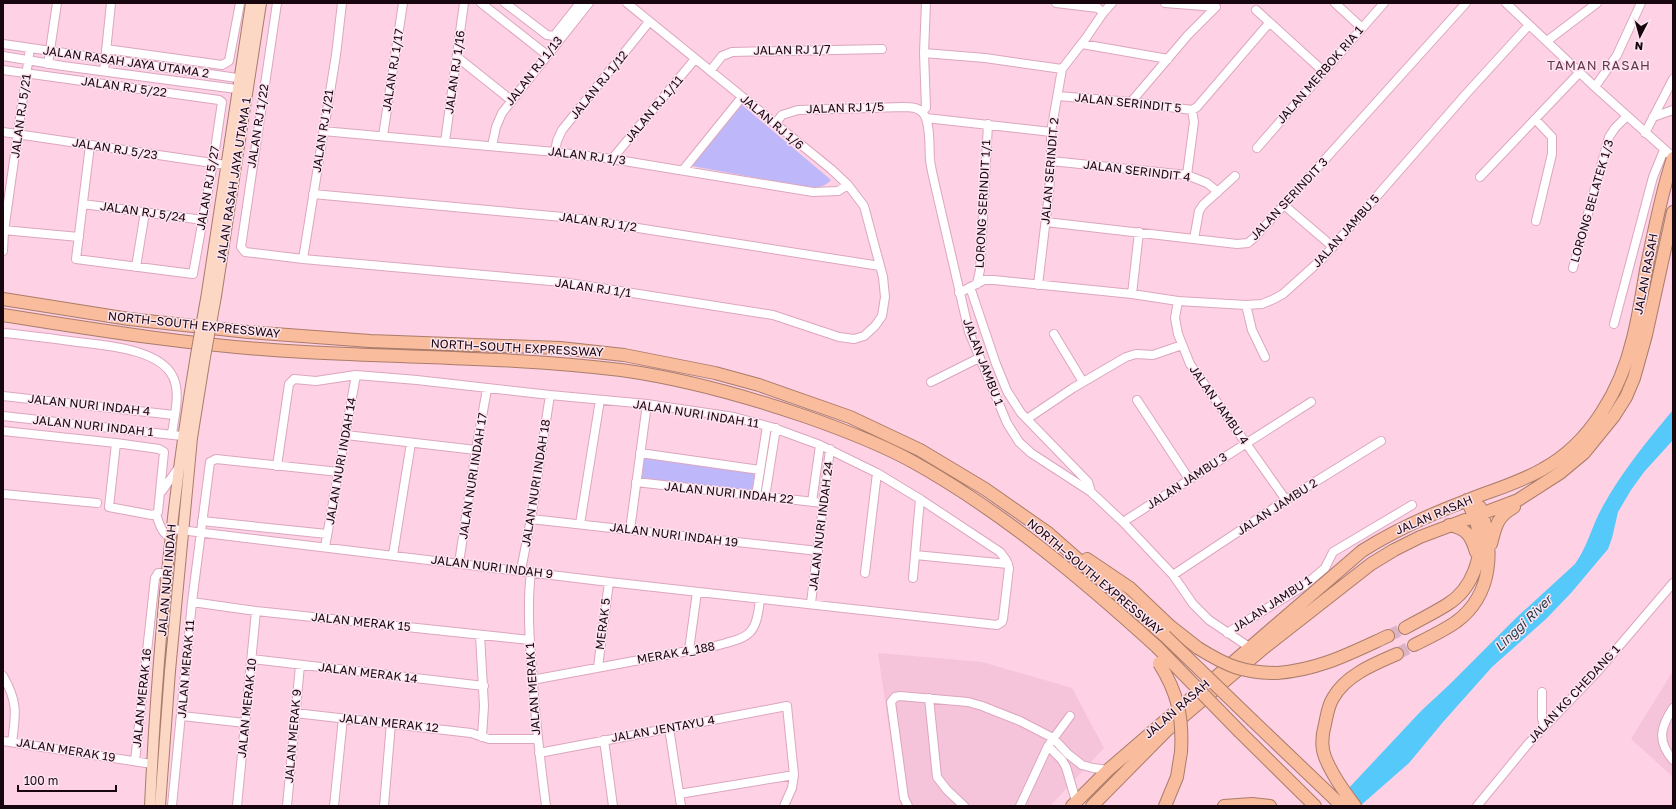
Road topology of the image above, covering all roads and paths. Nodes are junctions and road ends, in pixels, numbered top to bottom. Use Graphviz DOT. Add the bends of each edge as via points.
graph roads {
  1 [pos="57,3"];
  2 [pos="111,3"];
  3 [pos="240,3"];
  4 [pos="251,3"];
  5 [pos="261,3"];
  6 [pos="277,3"];
  7 [pos="342,3"];
  8 [pos="403,3"];
  9 [pos="464,3"];
  10 [pos="481,3"];
  11 [pos="505,3"];
  12 [pos="580,3"];
  13 [pos="589,3"];
  14 [pos="626,3"];
  15 [pos="926,3"];
  16 [pos="1056,3"];
  17 [pos="1112,3"];
  18 [pos="1165,3"];
  19 [pos="1335,3"];
  20 [pos="1384,3"];
  21 [pos="1466,3"];
  22 [pos="1506,3"];
  23 [pos="1596,3"];
  24 [pos="1642,3"];
  25 [pos="1256,10"];
  26 [pos="1103,13"];
  27 [pos="649,22"];
  28 [pos="1269,23"];
  29 [pos="1529,24"];
  30 [pos="1362,28"];
  31 [pos="1547,40"];
  32 [pos="3,44"];
  33 [pos="1082,44"];
  34 [pos="30,48"];
  35 [pos="106,49"];
  36 [pos="882,49"];
  37 [pos="50,51"];
  38 [pos="924,53"];
  39 [pos="547,55"];
  40 [pos="3,56"];
  41 [pos="457,57"];
  42 [pos="105,59"];
  43 [pos="695,59"];
  44 [pos="1168,59"];
  45 [pos="28,60"];
  46 [pos="48,64"];
  47 [pos="1062,69"];
  48 [pos="3,70"];
  49 [pos="710,70"];
  50 [pos="104,71"];
  51 [pos="1323,71"];
  52 [pos="1580,72"];
  53 [pos="27,73"];
  54 [pos="244,78"];
  55 [pos="1673,79"];
  56 [pos="1595,87"];
  57 [pos="237,89"];
  58 [pos="248,91"];
  59 [pos="1058,96"];
  60 [pos="742,97"];
  61 [pos="511,100"];
  62 [pos="221,101"];
  63 [pos="1131,102"];
  64 [pos="1194,108"];
  65 [pos="1673,110"];
  66 [pos="920,111"];
  67 [pos="1627,116"];
  68 [pos="1653,117"];
  69 [pos="926,118"];
  70 [pos="1535,119"];
  71 [pos="775,124"];
  72 [pos="988,124"];
  73 [pos="323,131"];
  74 [pos="3,132"];
  75 [pos="1051,132"];
  76 [pos="1645,133"];
  77 [pos="18,134"];
  78 [pos="383,136"];
  79 [pos="445,142"];
  80 [pos="90,145"];
  81 [pos="492,146"];
  82 [pos="1257,148"];
  83 [pos="1664,150"];
  84 [pos="555,152"];
  85 [pos="1673,157"];
  86 [pos="612,159"];
  87 [pos="1051,161"];
  88 [pos="213,164"];
  89 [pos="226,165"];
  90 [pos="683,170"];
  91 [pos="1187,175"];
  92 [pos="1235,176"];
  93 [pos="1480,177"];
  94 [pos="848,184"];
  95 [pos="1218,192"];
  96 [pos="313,194"];
  97 [pos="83,204"];
  98 [pos="1284,205"];
  99 [pos="144,212"];
  100 [pos="1673,212"];
  101 [pos="203,220"];
  102 [pos="1536,221"];
  103 [pos="1046,222"];
  104 [pos="4,230"];
  105 [pos="1139,232"];
  106 [pos="79,237"];
  107 [pos="1194,239"];
  108 [pos="1333,247"];
  109 [pos="242,249"];
  110 [pos="3,251"];
  111 [pos="302,259"];
  112 [pos="880,266"];
  113 [pos="136,267"];
  114 [pos="1572,268"];
  115 [pos="973,285"];
  116 [pos="1038,285"];
  117 [pos="959,293"];
  118 [pos="1132,294"];
  119 [pos="211,295"];
  120 [pos="3,299"];
  121 [pos="1178,301"];
  122 [pos="1246,305"];
  123 [pos="3,315"];
  124 [pos="1614,324"];
  125 [pos="3,333"];
  126 [pos="1054,334"];
  127 [pos="1182,345"];
  128 [pos="201,356"];
  129 [pos="1265,357"];
  130 [pos="979,358"];
  131 [pos="356,375"];
  132 [pos="932,382"];
  133 [pos="1083,382"];
  134 [pos="487,388"];
  135 [pos="550,395"];
  136 [pos="3,396"];
  137 [pos="600,400"];
  138 [pos="1137,400"];
  139 [pos="1311,402"];
  140 [pos="647,404"];
  141 [pos="174,415"];
  142 [pos="3,416"];
  143 [pos="1027,419"];
  144 [pos="84,425"];
  145 [pos="767,426"];
  146 [pos="776,428"];
  147 [pos="3,431"];
  148 [pos="172,434"];
  149 [pos="346,435"];
  150 [pos="182,436"];
  151 [pos="83,440"];
  152 [pos="1381,441"];
  153 [pos="116,443"];
  154 [pos="412,443"];
  155 [pos="1246,443"];
  156 [pos="820,445"];
  157 [pos="830,449"];
  158 [pos="476,450"];
  159 [pos="640,453"];
  160 [pos="277,466"];
  161 [pos="179,467"];
  162 [pos="760,470"];
  163 [pos="339,472"];
  164 [pos="877,473"];
  165 [pos="1560,473"];
  166 [pos="1189,479"];
  167 [pos="636,482"];
  168 [pos="161,492"];
  169 [pos="1091,492"];
  170 [pos="3,494"];
  171 [pos="756,496"];
  172 [pos="765,497"];
  173 [pos="1472,498"];
  174 [pos="920,499"];
  175 [pos="1286,500"];
  176 [pos="812,502"];
  177 [pos="97,503"];
  178 [pos="823,503"];
  179 [pos="1412,506"];
  180 [pos="156,514"];
  181 [pos="1478,516"];
  182 [pos="531,519"];
  183 [pos="202,521"];
  184 [pos="1123,522"];
  185 [pos="580,524"];
  186 [pos="1449,526"];
  187 [pos="183,530"];
  188 [pos="630,530"];
  189 [pos="201,532"];
  190 [pos="171,533"];
  191 [pos="1048,533"];
  192 [pos="327,534"];
  193 [pos="325,547"];
  194 [pos="818,551"];
  195 [pos="1490,551"];
  196 [pos="393,555"];
  197 [pos="915,555"];
  198 [pos="1478,559"];
  199 [pos="459,563"];
  200 [pos="1008,564"];
  201 [pos="521,570"];
  202 [pos="531,572"];
  203 [pos="865,572"];
  204 [pos="168,573"];
  205 [pos="1174,575"];
  206 [pos="913,578"];
  207 [pos="609,582"];
  208 [pos="1673,583"];
  209 [pos="697,592"];
  210 [pos="760,599"];
  211 [pos="192,602"];
  212 [pos="812,603"];
  213 [pos="1110,605"];
  214 [pos="256,611"];
  215 [pos="1405,628"];
  216 [pos="1227,633"];
  217 [pos="480,635"];
  218 [pos="1388,636"];
  219 [pos="530,640"];
  220 [pos="1414,645"];
  221 [pos="1249,647"];
  222 [pos="689,650"];
  223 [pos="1397,654"];
  224 [pos="252,659"];
  225 [pos="300,665"];
  226 [pos="598,667"];
  227 [pos="3,676"];
  228 [pos="532,680"];
  229 [pos="484,686"];
  230 [pos="1542,692"];
  231 [pos="929,698"];
  232 [pos="1673,708"];
  233 [pos="295,713"];
  234 [pos="182,716"];
  235 [pos="1070,716"];
  236 [pos="343,718"];
  237 [pos="245,723"];
  238 [pos="391,723"];
  239 [pos="1544,727"];
  240 [pos="669,728"];
  241 [pos="482,737"];
  242 [pos="1053,738"];
  243 [pos="537,739"];
  244 [pos="604,740"];
  245 [pos="3,741"];
  246 [pos="12,742"];
  247 [pos="1048,746"];
  248 [pos="539,753"];
  249 [pos="1673,760"];
  250 [pos="135,761"];
  251 [pos="152,764"];
  252 [pos="1108,770"];
  253 [pos="794,775"];
  254 [pos="679,794"];
  255 [pos="1074,804"];
  256 [pos="150,806"];
  257 [pos="160,806"];
  258 [pos="172,806"];
  259 [pos="237,806"];
  260 [pos="287,806"];
  261 [pos="334,806"];
  262 [pos="384,806"];
  263 [pos="546,806"];
  264 [pos="613,806"];
  265 [pos="681,806"];
  266 [pos="784,806"];
  267 [pos="908,806"];
  268 [pos="964,806"];
  269 [pos="1020,806"];
  270 [pos="1092,806"];
  271 [pos="1165,806"];
  272 [pos="1224,806"];
  273 [pos="1270,806"];
  274 [pos="1315,806"];
  275 [pos="1342,806"];
  276 [pos="1355,806"];
  277 [pos="1477,806"];
  1 -- 37 [label="street"];
  2 -- 35 [label="street"];
  3 -- 35 [label="street" via="229,61 226,64"];
  4 -- 54 [label="main road, JALAN RASAH JAYA UTAMA 1"];
  5 -- 54 [label="main road, JALAN RASAH JAYA UTAMA 1"];
  6 -- 109 [label="street, JALAN RJ 1/22"];
  7 -- 73 [label="street, JALAN RJ 1/21"];
  8 -- 78 [label="street, JALAN RJ 1/17"];
  9 -- 41 [label="street, JALAN RJ 1/16"];
  10 -- 39 [label="street"];
  11 -- 12 [label="street" via="550,36 554,36"];
  13 -- 39 [label="street, JALAN RJ 1/13"];
  14 -- 27 [label="street, JALAN RJ 1/6"];
  15 -- 38 [label="street"];
  16 -- 26 [label="street" via="1098,8"];
  17 -- 26 [label="street"];
  18 -- 44 [label="street" via="1216,7"];
  19 -- 30 [label="street"];
  20 -- 30 [label="street, JALAN MERBOK RIA 1"];
  21 -- 98 [label="street, JALAN SERINDIT 3"];
  22 -- 29 [label="street"];
  23 -- 31 [label="street"];
  24 -- 56 [label="street" via="1617,55"];
  25 -- 28 [label="street"];
  26 -- 33 [label="street"];
  27 -- 43 [label="street, JALAN RJ 1/6"];
  27 -- 84 [label="street, JALAN RJ 1/12" via="562,130"];
  28 -- 51 [label="street"];
  28 -- 64 [label="street"];
  29 -- 31 [label="street"];
  29 -- 108 [label="street, JALAN JAMBU 5"];
  30 -- 51 [label="street, JALAN MERBOK RIA 1"];
  31 -- 52 [label="street"];
  32 -- 34 [label="street, JALAN RASAH JAYA UTAMA 2"];
  33 -- 44 [label="street"];
  33 -- 47 [label="street"];
  34 -- 37 [label="street, JALAN RASAH JAYA UTAMA 2"];
  34 -- 45 [label="street, JALAN RJ 5/21"];
  35 -- 42 [label="street"];
  36 -- 49 [label="street, JALAN RJ 1/7" via="732,52 722,56"];
  37 -- 42 [label="street, JALAN RASAH JAYA UTAMA 2"];
  37 -- 46 [label="street"];
  38 -- 47 [label="street" via="985,58"];
  38 -- 66 [label="street" via="926,108"];
  39 -- 61 [label="street, JALAN RJ 1/13"];
  40 -- 45 [label="street, JALAN RASAH JAYA UTAMA 2"];
  41 -- 61 [label="street"];
  41 -- 79 [label="street, JALAN RJ 1/16"];
  42 -- 50 [label="street"];
  42 -- 54 [label="street, JALAN RASAH JAYA UTAMA 2"];
  43 -- 49 [label="street, JALAN RJ 1/6"];
  43 -- 86 [label="street, JALAN RJ 1/11"];
  44 -- 63 [label="street"];
  45 -- 46 [label="street, JALAN RASAH JAYA UTAMA 2"];
  45 -- 53 [label="street, JALAN RJ 5/21"];
  46 -- 50 [label="street, JALAN RASAH JAYA UTAMA 2"];
  47 -- 59 [label="street, JALAN SERINDIT 2"];
  48 -- 53 [label="street, JALAN RJ 5/22"];
  49 -- 60 [label="street, JALAN RJ 1/6"];
  50 -- 57 [label="street, JALAN RASAH JAYA UTAMA 2"];
  51 -- 82 [label="street, JALAN MERBOK RIA 1"];
  52 -- 56 [label="street"];
  52 -- 70 [label="street"];
  53 -- 62 [label="street, JALAN RJ 5/22"];
  53 -- 77 [label="street, JALAN RJ 5/21"];
  54 -- 57 [label="main road, JALAN RASAH JAYA UTAMA 1"];
  54 -- 58 [label="main road, JALAN RASAH JAYA UTAMA 1"];
  55 -- 68 [label="street"];
  56 -- 67 [label="street"];
  57 -- 58 [label="street, JALAN RASAH JAYA UTAMA 2"];
  57 -- 89 [label="main road, JALAN RASAH JAYA UTAMA 1"];
  58 -- 119 [label="main road, JALAN RASAH JAYA UTAMA 1"];
  59 -- 63 [label="street, JALAN SERINDIT 5"];
  59 -- 75 [label="street, JALAN SERINDIT 2"];
  60 -- 71 [label="street, JALAN RJ 1/6"];
  60 -- 90 [label="street"];
  61 -- 81 [label="street, JALAN RJ 1/13" via="496,127"];
  62 -- 88 [label="street, JALAN RJ 5/27"];
  63 -- 64 [label="street, JALAN SERINDIT 5"];
  64 -- 91 [label="street"];
  65 -- 68 [label="street"];
  66 -- 69 [label="street"];
  66 -- 71 [label="street, JALAN RJ 1/5" via="916,108 903,107 798,110 782,115"];
  67 -- 76 [label="street"];
  67 -- 114 [label="street, LORONG BELATEK 1/3" via="1608,137"];
  68 -- 76 [label="street"];
  69 -- 72 [label="street"];
  69 -- 117 [label="street, JALAN JAMBU 1" via="932,172"];
  70 -- 93 [label="street"];
  70 -- 102 [label="street" via="1552,136 1552,154"];
  71 -- 94 [label="street, JALAN RJ 1/6"];
  72 -- 75 [label="street"];
  72 -- 115 [label="street, LORONG SERINDIT 1/1" via="980,270"];
  73 -- 78 [label="street, JALAN RJ 1/3"];
  73 -- 96 [label="street, JALAN RJ 1/21"];
  74 -- 77 [label="street, JALAN RJ 5/23"];
  75 -- 87 [label="street, JALAN SERINDIT 2"];
  76 -- 83 [label="street"];
  77 -- 80 [label="street, JALAN RJ 5/23"];
  77 -- 104 [label="street, JALAN RJ 5/21"];
  78 -- 79 [label="street, JALAN RJ 1/3"];
  79 -- 81 [label="street, JALAN RJ 1/3"];
  80 -- 88 [label="street, JALAN RJ 5/23"];
  80 -- 97 [label="street"];
  81 -- 84 [label="street, JALAN RJ 1/3"];
  83 -- 85 [label="street"];
  83 -- 124 [label="street" via="1653,177"];
  84 -- 86 [label="street, JALAN RJ 1/3"];
  85 -- 173 [label="highway, JALAN RASAH" via="1656,219 1626,364 1604,409 1584,436 1558,461 1517,482"];
  86 -- 90 [label="street, JALAN RJ 1/3"];
  87 -- 91 [label="street, JALAN SERINDIT 4"];
  87 -- 103 [label="street, JALAN SERINDIT 2"];
  88 -- 89 [label="street, JALAN RJ 5/23"];
  88 -- 101 [label="street, JALAN RJ 5/27"];
  89 -- 119 [label="main road, JALAN RASAH JAYA UTAMA 1"];
  90 -- 94 [label="street, JALAN RJ 1/3" via="823,192 838,191"];
  91 -- 95 [label="street, JALAN SERINDIT 4" via="1207,183"];
  92 -- 95 [label="street"];
  94 -- 112 [label="street, JALAN RJ 1/6" via="864,206"];
  95 -- 107 [label="street" via="1199,211"];
  96 -- 111 [label="street, JALAN RJ 1/21"];
  96 -- 112 [label="street, JALAN RJ 1/2" via="574,218"];
  97 -- 99 [label="street, JALAN RJ 5/24"];
  97 -- 106 [label="street"];
  98 -- 107 [label="street, JALAN SERINDIT 3" via="1248,243"];
  98 -- 108 [label="street"];
  99 -- 101 [label="street, JALAN RJ 5/24"];
  99 -- 113 [label="street"];
  100 -- 165 [label="highway, JALAN RASAH" via="1634,378 1626,396 1596,440 1574,463"];
  101 -- 113 [label="street, JALAN RJ 5/27" via="193,274"];
  103 -- 105 [label="street, JALAN SERINDIT 3"];
  103 -- 116 [label="street, JALAN SERINDIT 2"];
  104 -- 106 [label="street"];
  104 -- 110 [label="street, JALAN RJ 5/21"];
  105 -- 107 [label="street, JALAN SERINDIT 3"];
  105 -- 118 [label="street"];
  106 -- 113 [label="street" via="76,259"];
  108 -- 122 [label="street, JALAN JAMBU 5" via="1283,294 1262,304"];
  109 -- 111 [label="street, JALAN RJ 1/1"];
  111 -- 112 [label="street, JALAN RJ 1/1" via="562,282 774,316 839,337 854,339 864,336 882,316 885,297"];
  115 -- 116 [label="street, JALAN JAMBU 5" via="984,280 994,280"];
  115 -- 117 [label="street, JALAN JAMBU 5"];
  115 -- 143 [label="street" via="996,364 1007,391"];
  116 -- 118 [label="street, JALAN JAMBU 5"];
  117 -- 130 [label="street, JALAN JAMBU 1"];
  118 -- 121 [label="street, JALAN JAMBU 5"];
  119 -- 128 [label="main road, JALAN RASAH JAYA UTAMA 1, bridge"];
  120 -- 191 [label="highway, NORTH–SOUTH EXPRESSWAY" via="129,319 248,332 370,341 560,348 624,355 715,373 759,385 850,417 920,450 985,489"];
  121 -- 122 [label="street, JALAN JAMBU 5"];
  121 -- 127 [label="street, JALAN JAMBU 4" via="1175,318"];
  122 -- 129 [label="street" via="1252,330"];
  123 -- 213 [label="highway, NORTH–SOUTH EXPRESSWAY" via="128,334 240,347 621,370 754,399 846,431 914,462 977,501 1038,544"];
  125 -- 141 [label="street" via="120,348 156,359 174,378"];
  126 -- 133 [label="street"];
  127 -- 133 [label="street" via="1153,355 1136,354 1126,357"];
  127 -- 155 [label="street, JALAN JAMBU 4" via="1190,364"];
  128 -- 150 [label="main road, JALAN NURI INDAH"];
  128 -- 187 [label="main road, JALAN NURI INDAH"];
  130 -- 132 [label="street"];
  130 -- 169 [label="street, JALAN JAMBU 1" via="1007,423 1020,442 1031,453"];
  131 -- 134 [label="street, JALAN NURI INDAH 11"];
  131 -- 149 [label="street, JALAN NURI INDAH 14"];
  131 -- 160 [label="street, JALAN NURI INDAH 11" via="316,381 294,379 289,384"];
  133 -- 143 [label="street"];
  134 -- 135 [label="street, JALAN NURI INDAH 11"];
  134 -- 158 [label="street, JALAN NURI INDAH 17"];
  135 -- 137 [label="street, JALAN NURI INDAH 11"];
  135 -- 182 [label="street, JALAN NURI INDAH 18"];
  136 -- 141 [label="street, JALAN NURI INDAH 4"];
  137 -- 140 [label="street, JALAN NURI INDAH 11"];
  137 -- 185 [label="street"];
  138 -- 166 [label="street"];
  139 -- 155 [label="street, JALAN JAMBU 3"];
  140 -- 145 [label="street, JALAN NURI INDAH 11" via="734,417"];
  140 -- 159 [label="street"];
  141 -- 148 [label="street"];
  142 -- 144 [label="street, JALAN NURI INDAH 1"];
  143 -- 169 [label="street" via="1088,482"];
  144 -- 148 [label="street, JALAN NURI INDAH 1"];
  144 -- 151 [label="street"];
  145 -- 146 [label="street, JALAN NURI INDAH 11"];
  145 -- 162 [label="street"];
  146 -- 156 [label="street, JALAN NURI INDAH 11"];
  146 -- 172 [label="street"];
  147 -- 151 [label="street"];
  148 -- 150 [label="street, JALAN NURI INDAH 1"];
  149 -- 154 [label="street"];
  149 -- 163 [label="street, JALAN NURI INDAH 14"];
  150 -- 161 [label="main road, JALAN NURI INDAH"];
  151 -- 153 [label="street"];
  152 -- 175 [label="street, JALAN JAMBU 2"];
  153 -- 168 [label="street" via="163,450 165,454"];
  153 -- 180 [label="street" via="109,507"];
  154 -- 158 [label="street"];
  154 -- 196 [label="street"];
  155 -- 166 [label="street, JALAN JAMBU 3"];
  155 -- 175 [label="street, JALAN JAMBU 4"];
  156 -- 157 [label="street, JALAN NURI INDAH 11"];
  156 -- 176 [label="street"];
  157 -- 164 [label="street, JALAN NURI INDAH 11"];
  157 -- 178 [label="street, JALAN NURI INDAH 24"];
  158 -- 199 [label="street, JALAN NURI INDAH 17"];
  159 -- 162 [label="street"];
  159 -- 167 [label="street"];
  160 -- 163 [label="street"];
  160 -- 183 [label="street, JALAN MERAK 11" via="216,459 211,461"];
  161 -- 168 [label="street"];
  161 -- 190 [label="main road, JALAN NURI INDAH"];
  162 -- 171 [label="street"];
  163 -- 192 [label="street, JALAN NURI INDAH 14"];
  164 -- 174 [label="street, JALAN NURI INDAH 11"];
  164 -- 203 [label="street"];
  165 -- 181 [label="highway, JALAN RASAH" via="1518,500"];
  165 -- 195 [label="highway" via="1539,492 1501,516 1496,523"];
  166 -- 184 [label="street, JALAN JAMBU 3"];
  167 -- 171 [label="street, JALAN NURI INDAH 22"];
  167 -- 188 [label="street"];
  168 -- 180 [label="street"];
  169 -- 184 [label="street, JALAN JAMBU 1"];
  170 -- 177 [label="street"];
  171 -- 172 [label="street, JALAN NURI INDAH 22"];
  172 -- 176 [label="street, JALAN NURI INDAH 22"];
  173 -- 181 [label="highway"];
  173 -- 221 [label="highway, JALAN RASAH" via="1409,524 1362,551"];
  174 -- 197 [label="street"];
  174 -- 200 [label="street, JALAN NURI INDAH 11" via="1000,552"];
  175 -- 205 [label="street, JALAN JAMBU 2"];
  176 -- 178 [label="street, JALAN NURI INDAH 22"];
  178 -- 194 [label="street, JALAN NURI INDAH 24"];
  179 -- 216 [label="street, JALAN JAMBU 1" via="1333,552 1325,568 1305,585"];
  180 -- 190 [label="street" via="163,532 166,535"];
  181 -- 186 [label="highway, JALAN RASAH"];
  181 -- 195 [label="highway" via="1486,525"];
  181 -- 198 [label="highway"];
  182 -- 185 [label="street, JALAN NURI INDAH 19"];
  182 -- 201 [label="street, JALAN NURI INDAH 18"];
  183 -- 189 [label="street, JALAN MERAK 11"];
  183 -- 192 [label="street"];
  184 -- 205 [label="street, JALAN JAMBU 1"];
  185 -- 188 [label="street, JALAN NURI INDAH 19"];
  186 -- 198 [label="highway" via="1459,527 1469,535"];
  186 -- 270 [label="highway, JALAN RASAH" via="1420,537 1371,564 1265,647 1166,731"];
  187 -- 189 [label="street, JALAN NURI INDAH 9"];
  187 -- 190 [label="street, JALAN NURI INDAH 9"];
  187 -- 257 [label="main road, JALAN NURI INDAH"];
  188 -- 194 [label="street, JALAN NURI INDAH 19"];
  189 -- 193 [label="street, JALAN NURI INDAH 9"];
  189 -- 211 [label="street, JALAN MERAK 11"];
  190 -- 204 [label="main road, JALAN NURI INDAH"];
  191 -- 218 [label="highway, bridge" via="1130,588 1170,626 1198,648 1237,668 1262,673 1302,671 1326,664"];
  191 -- 275 [label="highway, NORTH–SOUTH EXPRESSWAY, bridge" via="1165,636"];
  192 -- 193 [label="street, JALAN NURI INDAH 14"];
  193 -- 196 [label="street, JALAN NURI INDAH 9"];
  194 -- 212 [label="street, JALAN NURI INDAH 24"];
  195 -- 220 [label="highway" via="1485,579 1468,610 1458,621"];
  196 -- 199 [label="street, JALAN NURI INDAH 9"];
  197 -- 200 [label="street"];
  197 -- 206 [label="street"];
  198 -- 215 [label="highway" via="1460,595 1449,604"];
  199 -- 201 [label="street, JALAN NURI INDAH 9"];
  200 -- 212 [label="street, JALAN NURI INDAH 9" via="1002,622 997,625"];
  201 -- 202 [label="street, JALAN NURI INDAH 9"];
  202 -- 207 [label="street, JALAN NURI INDAH 9"];
  202 -- 219 [label="street, JALAN MERAK 1" via="528,593"];
  204 -- 250 [label="street, JALAN MERAK 16" via="158,573 155,578"];
  204 -- 251 [label="main road, JALAN NURI INDAH"];
  205 -- 216 [label="street, JALAN JAMBU 1" via="1193,604"];
  207 -- 209 [label="street, JALAN NURI INDAH 9"];
  207 -- 226 [label="street, MERAK 5"];
  208 -- 239 [label="street, JALAN KG CHEDANG 1" via="1597,672"];
  209 -- 210 [label="street, JALAN NURI INDAH 9"];
  209 -- 222 [label="street"];
  210 -- 212 [label="street, JALAN NURI INDAH 9"];
  210 -- 222 [label="street, MERAK 4_188" via="755,625 745,637"];
  211 -- 214 [label="street, JALAN MERAK 15"];
  211 -- 234 [label="street, JALAN MERAK 11"];
  213 -- 271 [label="highway, bridge" via="1159,663 1172,684 1176,698 1182,728 1181,752 1177,777"];
  213 -- 274 [label="highway, NORTH–SOUTH EXPRESSWAY, bridge" via="1157,647"];
  214 -- 217 [label="street, JALAN MERAK 15"];
  214 -- 224 [label="street, JALAN MERAK 10"];
  216 -- 221 [label="street, JALAN JAMBU 1"];
  217 -- 219 [label="street, JALAN MERAK 15"];
  217 -- 229 [label="street"];
  219 -- 228 [label="street, JALAN MERAK 1"];
  221 -- 252 [label="highway, JALAN RASAH"];
  222 -- 226 [label="street, MERAK 4_188"];
  223 -- 276 [label="highway" via="1357,674 1340,689 1329,707 1322,736 1324,756"];
  224 -- 225 [label="street, JALAN MERAK 14"];
  224 -- 237 [label="street, JALAN MERAK 10"];
  225 -- 229 [label="street, JALAN MERAK 14"];
  225 -- 233 [label="street, JALAN MERAK 9"];
  226 -- 228 [label="street, MERAK 4_188"];
  227 -- 246 [label="street" via="16,707"];
  228 -- 243 [label="street, JALAN MERAK 1"];
  229 -- 241 [label="street"];
  230 -- 239 [label="street"];
  231 -- 242 [label="street" via="982,706"];
  231 -- 267 [label="street" via="900,696 891,702 904,798"];
  231 -- 268 [label="street" via="937,777 940,784"];
  232 -- 249 [label="street" via="1662,728 1662,743"];
  233 -- 236 [label="street, JALAN MERAK 12"];
  233 -- 260 [label="street, JALAN MERAK 9"];
  234 -- 237 [label="street"];
  234 -- 258 [label="street, JALAN MERAK 11"];
  235 -- 242 [label="street"];
  236 -- 238 [label="street, JALAN MERAK 12"];
  236 -- 261 [label="street"];
  237 -- 259 [label="street, JALAN MERAK 10"];
  238 -- 241 [label="street, JALAN MERAK 12" via="471,733"];
  238 -- 262 [label="street"];
  239 -- 277 [label="street, JALAN KG CHEDANG 1"];
  240 -- 244 [label="street, JALAN JENTAYU 4"];
  240 -- 253 [label="street, JALAN JENTAYU 4" via="787,706"];
  240 -- 254 [label="street"];
  241 -- 243 [label="street, JALAN MERAK 12"];
  242 -- 247 [label="street"];
  242 -- 252 [label="street" via="1082,765"];
  243 -- 248 [label="street, JALAN MERAK 1"];
  244 -- 248 [label="street, JALAN JENTAYU 4"];
  244 -- 264 [label="street"];
  245 -- 246 [label="street, JALAN MERAK 19"];
  246 -- 250 [label="street, JALAN MERAK 19"];
  247 -- 255 [label="street" via="1066,767"];
  247 -- 269 [label="street"];
  248 -- 263 [label="street, JALAN MERAK 1"];
  250 -- 251 [label="street, JALAN MERAK 19"];
  251 -- 256 [label="main road, JALAN NURI INDAH"];
  252 -- 255 [label="highway, JALAN RASAH"];
  253 -- 254 [label="street"];
  253 -- 266 [label="street" via="792,788"];
  254 -- 265 [label="street"];
  272 -- 273 [label="highway"];
}
